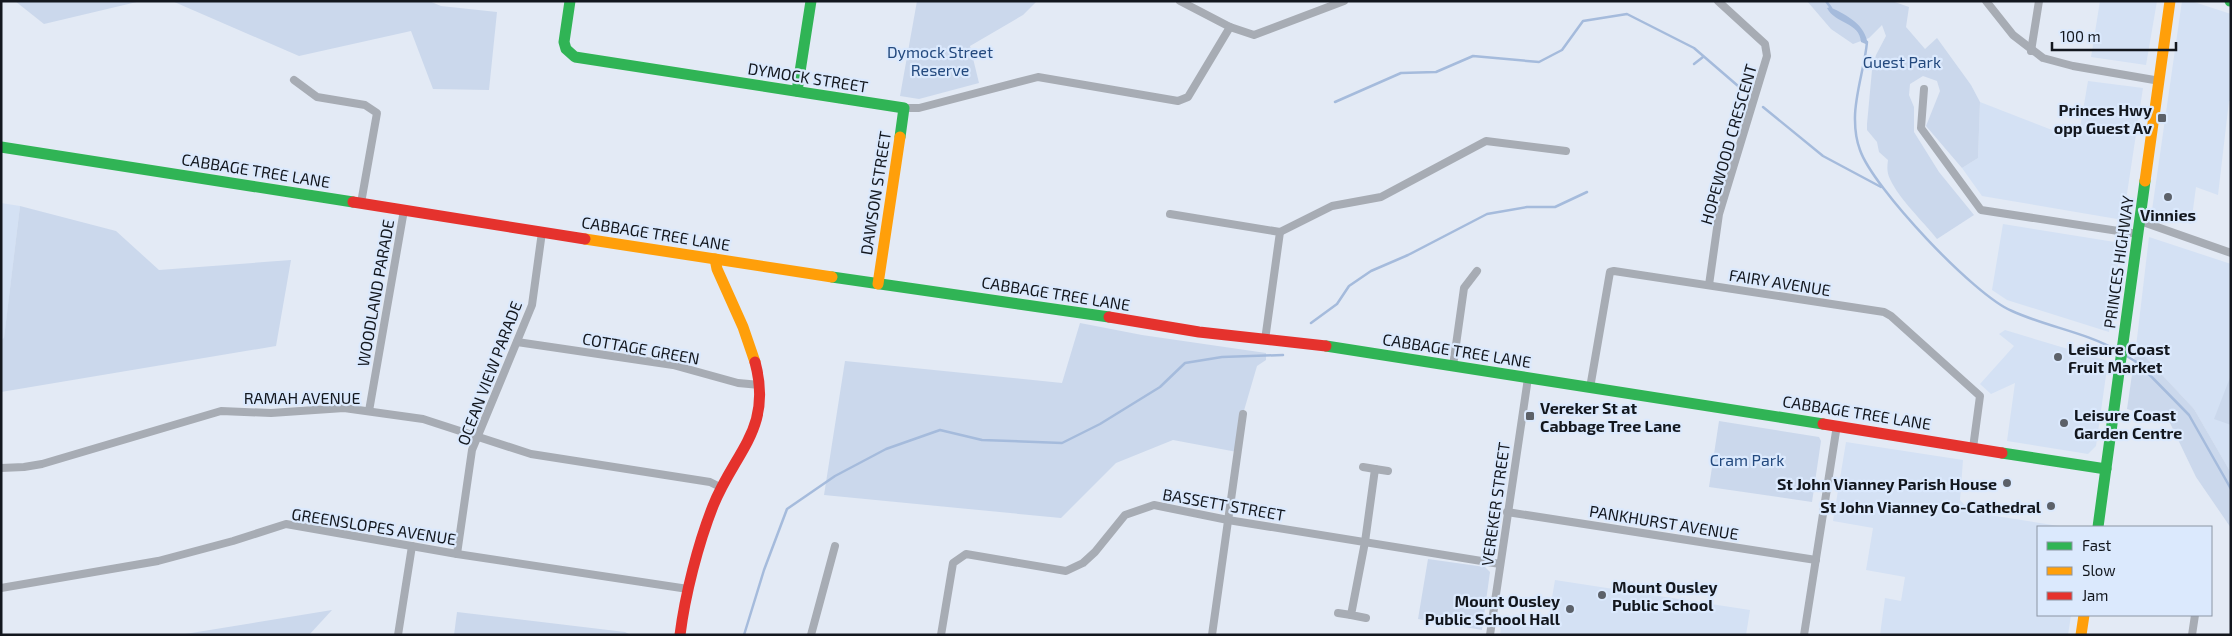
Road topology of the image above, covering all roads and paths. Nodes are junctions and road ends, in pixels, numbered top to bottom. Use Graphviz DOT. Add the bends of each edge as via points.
graph roads {
  1 [pos="570,1"];
  2 [pos="811,1"];
  3 [pos="1180,1"];
  4 [pos="1344,1"];
  5 [pos="1718,1"];
  6 [pos="1986,1"];
  7 [pos="2039,1"];
  8 [pos="2170,1"];
  9 [pos="1230,27"];
  10 [pos="2031,51"];
  11 [pos="294,80"];
  12 [pos="2160,80"];
  13 [pos="1924,89"];
  14 [pos="797,91"];
  15 [pos="904,108"];
  16 [pos="1,147"];
  17 [pos="1566,152"];
  18 [pos="362,203"];
  19 [pos="404,210"];
  20 [pos="1170,214"];
  21 [pos="2140,221"];
  22 [pos="542,232"];
  23 [pos="1280,232"];
  24 [pos="2138,234"];
  25 [pos="2231,253"];
  26 [pos="715,259"];
  27 [pos="1477,271"];
  28 [pos="878,284"];
  29 [pos="1709,285"];
  30 [pos="1265,340"];
  31 [pos="516,342"];
  32 [pos="1452,366"];
  33 [pos="1528,378"];
  34 [pos="760,385"];
  35 [pos="1590,388"];
  36 [pos="369,411"];
  37 [pos="1243,414"];
  38 [pos="1837,425"];
  39 [pos="476,437"];
  40 [pos="1974,448"];
  41 [pos="1363,467"];
  42 [pos="1,468"];
  43 [pos="2106,469"];
  44 [pos="1375,470"];
  45 [pos="1388,471"];
  46 [pos="722,488"];
  47 [pos="1508,512"];
  48 [pos="1228,520"];
  49 [pos="2098,526"];
  50 [pos="1365,542"];
  51 [pos="412,546"];
  52 [pos="835,546"];
  53 [pos="457,554"];
  54 [pos="1816,560"];
  55 [pos="1500,564"];
  56 [pos="1,588"];
  57 [pos="688,589"];
  58 [pos="1338,613"];
  59 [pos="1351,615"];
  60 [pos="2084,616"];
  61 [pos="2195,616"];
  62 [pos="1366,618"];
  63 [pos="398,635"];
  64 [pos="680,635"];
  65 [pos="811,635"];
  66 [pos="941,635"];
  67 [pos="1212,635"];
  68 [pos="1490,635"];
  69 [pos="1804,635"];
  70 [pos="2081,635"];
  71 [pos="2192,635"];
  1 -- 14 [label="main road, DYMOCK STREET" via="564,42 566,49 575,57"];
  2 -- 14 [label="main road"];
  3 -- 9 [label="street"];
  4 -- 9 [label="street" via="1254,35"];
  5 -- 29 [label="street, HOPEWOOD CRESCENT" via="1765,44 1767,56 1720,214"];
  6 -- 10 [label="street" via="2013,35"];
  7 -- 10 [label="street"];
  8 -- 12 [label="main road, PRINCES HIGHWAY"];
  9 -- 15 [label="street, DYMOCK STREET" via="1188,97 1178,102 1038,77 919,108"];
  10 -- 12 [label="street" via="2057,63"];
  11 -- 18 [label="street" via="317,97 365,105 378,113"];
  12 -- 21 [label="main road, PRINCES HIGHWAY"];
  13 -- 24 [label="street" via="1920,128 1981,210"];
  14 -- 15 [label="main road, DYMOCK STREET"];
  15 -- 28 [label="main road, DAWSON STREET"];
  16 -- 18 [label="main road, CABBAGE TREE LANE"];
  17 -- 23 [label="street" via="1486,140 1381,197 1332,206"];
  18 -- 19 [label="main road, CABBAGE TREE LANE"];
  19 -- 22 [label="main road, CABBAGE TREE LANE"];
  19 -- 36 [label="street, WOODLAND PARADE"];
  20 -- 23 [label="street"];
  21 -- 24 [label="main road, PRINCES HIGHWAY"];
  21 -- 25 [label="street"];
  22 -- 26 [label="main road, CABBAGE TREE LANE"];
  22 -- 31 [label="street, OCEAN VIEW PARADE" via="532,305"];
  23 -- 30 [label="street"];
  24 -- 43 [label="main road, PRINCES HIGHWAY"];
  26 -- 28 [label="main road, CABBAGE TREE LANE"];
  26 -- 34 [label="main road" via="756,362"];
  27 -- 32 [label="street" via="1464,288"];
  28 -- 30 [label="main road, CABBAGE TREE LANE"];
  29 -- 35 [label="street, FAIRY AVENUE" via="1610,272"];
  29 -- 40 [label="street, FAIRY AVENUE" via="1884,312 1891,316 1980,396"];
  30 -- 32 [label="main road, CABBAGE TREE LANE" via="1327,346"];
  31 -- 34 [label="street, COTTAGE GREEN" via="673,365 738,383"];
  31 -- 39 [label="street, OCEAN VIEW PARADE"];
  32 -- 33 [label="main road, CABBAGE TREE LANE"];
  33 -- 35 [label="main road, CABBAGE TREE LANE"];
  33 -- 47 [label="street, VEREKER STREET"];
  34 -- 46 [label="main road" via="759,417 754,432"];
  35 -- 38 [label="main road, CABBAGE TREE LANE"];
  36 -- 39 [label="street, RAMAH AVENUE" via="423,419"];
  36 -- 42 [label="street, RAMAH AVENUE" via="344,408 271,413 221,411 42,464"];
  37 -- 48 [label="street"];
  38 -- 40 [label="main road, CABBAGE TREE LANE"];
  38 -- 54 [label="street"];
  39 -- 46 [label="street, RAMAH AVENUE" via="531,454 710,482"];
  39 -- 53 [label="street, OCEAN VIEW PARADE"];
  40 -- 43 [label="main road, CABBAGE TREE LANE"];
  41 -- 44 [label="street"];
  43 -- 49 [label="main road, PRINCES HIGHWAY"];
  44 -- 45 [label="street"];
  44 -- 50 [label="street"];
  46 -- 57 [label="main road"];
  47 -- 54 [label="street, PANKHURST AVENUE"];
  47 -- 55 [label="street, VEREKER STREET"];
  48 -- 50 [label="street, BASSETT STREET"];
  48 -- 66 [label="street, BASSETT STREET" via="1154,505 1125,515 1083,563 1066,571 966,554 953,563"];
  48 -- 67 [label="street"];
  50 -- 55 [label="street, BASSETT STREET"];
  50 -- 59 [label="street"];
  51 -- 53 [label="street, GREENSLOPES AVENUE"];
  51 -- 56 [label="street, GREENSLOPES AVENUE" via="286,524 158,561"];
  51 -- 63 [label="street"];
  52 -- 65 [label="street"];
  53 -- 57 [label="street, GREENSLOPES AVENUE"];
  54 -- 69 [label="street"];
  55 -- 68 [label="street, VEREKER STREET"];
  57 -- 64 [label="main road"];
  58 -- 59 [label="street"];
  59 -- 62 [label="street"];
  60 -- 70 [label="main road"];
  61 -- 71 [label="street"];
}
